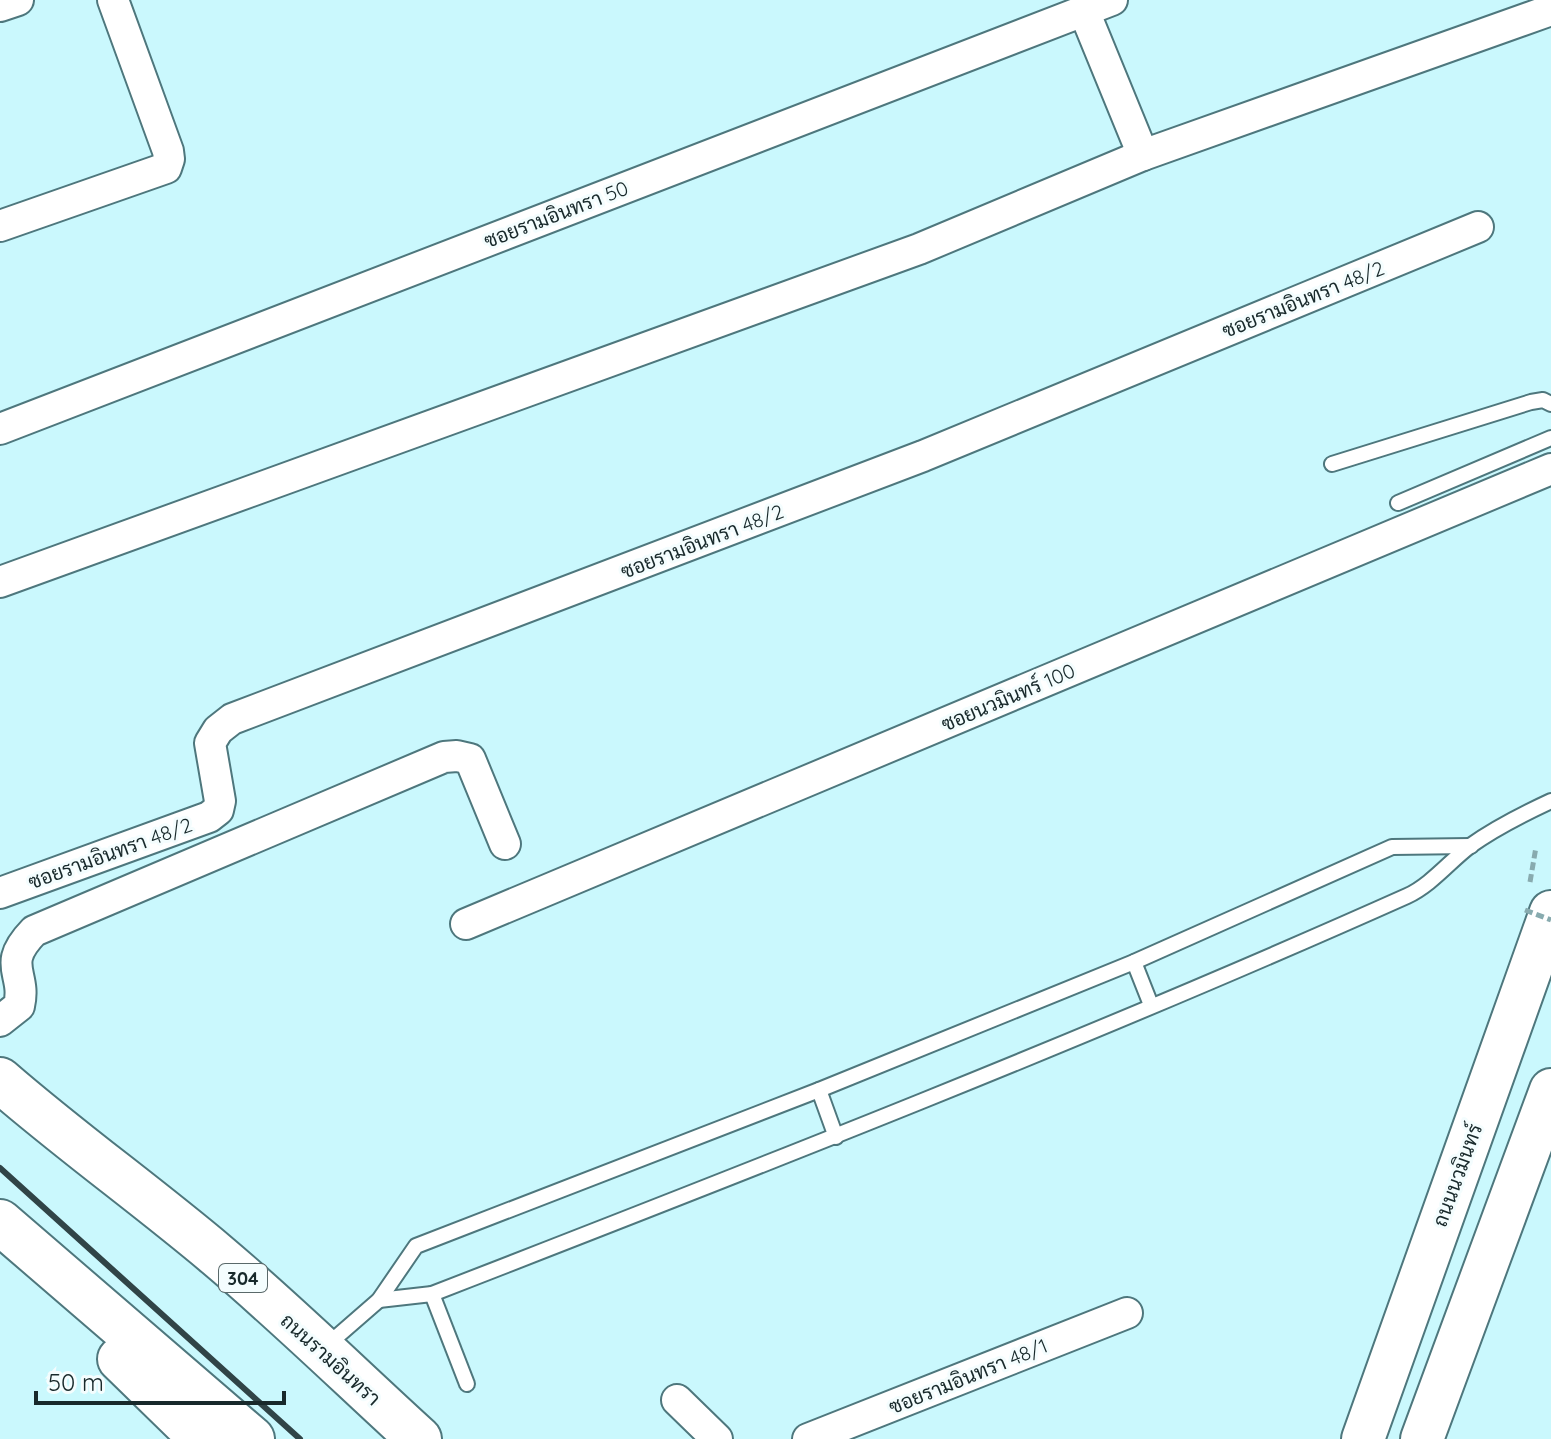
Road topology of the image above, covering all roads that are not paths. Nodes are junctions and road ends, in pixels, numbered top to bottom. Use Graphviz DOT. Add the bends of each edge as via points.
graph roads {
  1 [pos="15,0"];
  2 [pos="113,0"];
  3 [pos="1112,0"];
  4 [pos="0,6"];
  5 [pos="1551,10"];
  6 [pos="1084,11"];
  7 [pos="1143,155"];
  8 [pos="0,226"];
  9 [pos="1478,227"];
  10 [pos="1551,404"];
  11 [pos="0,429"];
  12 [pos="1551,438"];
  13 [pos="1332,464"];
  14 [pos="1551,469"];
  15 [pos="1398,503"];
  16 [pos="0,582"];
  17 [pos="1551,801"];
  18 [pos="505,844"];
  19 [pos="1471,846"];
  20 [pos="0,893"];
  21 [pos="1538,911"];
  22 [pos="466,924"];
  23 [pos="1134,962"];
  24 [pos="1151,1005"];
  25 [pos="0,1021"];
  26 [pos="0,1080"];
  27 [pos="819,1090"];
  28 [pos="1551,1090"];
  29 [pos="56,1129"];
  30 [pos="836,1137"];
  31 [pos="2,1224"];
  32 [pos="432,1294"];
  33 [pos="379,1300"];
  34 [pos="1127,1313"];
  35 [pos="322,1350"];
  36 [pos="467,1384"];
  37 [pos="677,1400"];
  38 [pos="195,1437"];
  39 [pos="252,1439"];
  40 [pos="374,1439"];
  41 [pos="419,1439"];
  42 [pos="717,1439"];
  43 [pos="808,1439"];
  44 [pos="1363,1439"];
  45 [pos="1422,1439"];
  1 -- 4 [label="street"];
  2 -- 8 [label="street" via="168,151 166,168"];
  3 -- 6 [label="street, ซอยรามอินทรา 50"];
  5 -- 7 [label="street"];
  6 -- 7 [label="street"];
  6 -- 11 [label="street, ซอยรามอินทรา 50"];
  7 -- 16 [label="street" via="919,249"];
  9 -- 20 [label="street, ซอยรามอินทรา 48/2" via="923,456 232,719 210,743 220,801 209,817"];
  10 -- 13 [label="lane" via="1531,402"];
  12 -- 15 [label="lane"];
  14 -- 22 [label="street, ซอยนวมินทร์ 100"];
  17 -- 19 [label="lane"];
  18 -- 25 [label="street" via="470,759 444,757 34,931 11,956 21,997 19,1006"];
  19 -- 23 [label="lane" via="1392,847"];
  19 -- 24 [label="lane" via="1413,893"];
  21 -- 44 [label="main road, ถนนนวมินทร์"];
  23 -- 24 [label="lane"];
  23 -- 27 [label="lane"];
  24 -- 30 [label="lane"];
  26 -- 29 [label="main road, ถนนรามอินทรา / 304"];
  27 -- 30 [label="lane"];
  27 -- 33 [label="lane" via="416,1246"];
  28 -- 45 [label="main road"];
  29 -- 35 [label="main road, ถนนรามอินทรา / 304" via="208,1247"];
  29 -- 40 [label="main road, ถนนรามอินทรา / 304" via="177,1257"];
  30 -- 32 [label="lane"];
  31 -- 38 [label="main road"];
  31 -- 39 [label="main road"];
  32 -- 33 [label="lane"];
  32 -- 36 [label="lane"];
  33 -- 35 [label="lane"];
  34 -- 43 [label="street, ซอยรามอินทรา 48/1"];
  35 -- 41 [label="main road, ถนนรามอินทรา / 304"];
  37 -- 42 [label="street"];
}
